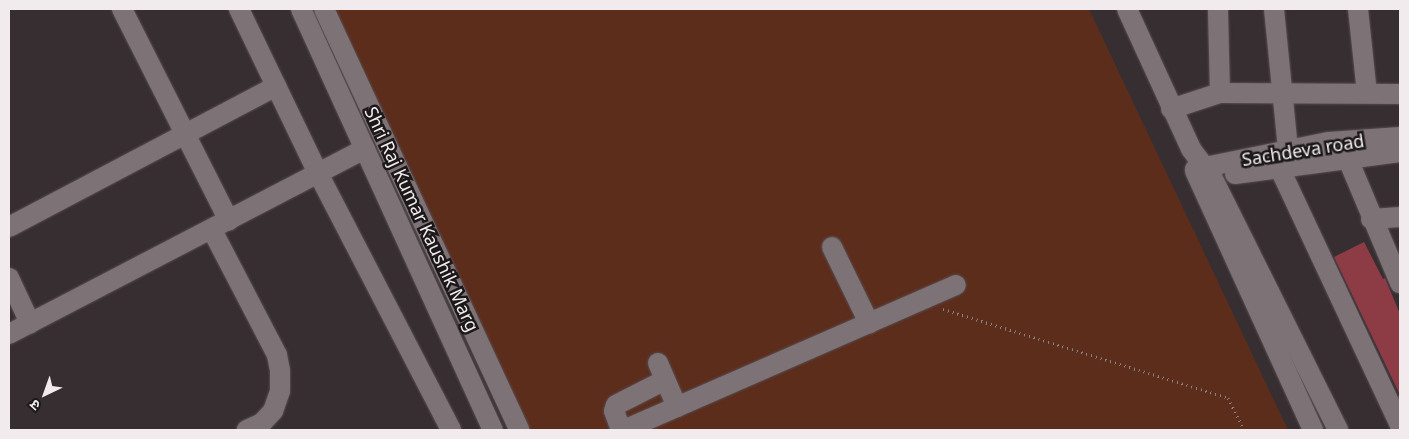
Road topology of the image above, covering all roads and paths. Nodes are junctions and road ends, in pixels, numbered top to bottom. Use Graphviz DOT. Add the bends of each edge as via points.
graph roads {
  1 [pos="122,9"];
  2 [pos="239,9"];
  3 [pos="301,9"];
  4 [pos="324,9"];
  5 [pos="1126,9"];
  6 [pos="1218,9"];
  7 [pos="1274,9"];
  8 [pos="1358,9"];
  9 [pos="276,86"];
  10 [pos="1284,91"];
  11 [pos="1220,93"];
  12 [pos="1367,93"];
  13 [pos="1400,94"];
  14 [pos="1171,109"];
  15 [pos="185,134"];
  16 [pos="1400,137"];
  17 [pos="365,149"];
  18 [pos="1343,150"];
  19 [pos="1400,152"];
  20 [pos="1284,159"];
  21 [pos="1203,173"];
  22 [pos="319,175"];
  23 [pos="1400,217"];
  24 [pos="1371,219"];
  25 [pos="220,225"];
  26 [pos="9,227"];
  27 [pos="832,248"];
  28 [pos="9,278"];
  29 [pos="1399,278"];
  30 [pos="956,285"];
  31 [pos="920,301"];
  32 [pos="869,323"];
  33 [pos="30,324"];
  34 [pos="9,334"];
  35 [pos="677,407"];
  36 [pos="1400,425"];
  37 [pos="257,428"];
  38 [pos="451,430"];
  39 [pos="493,430"];
  40 [pos="520,430"];
  41 [pos="623,430"];
  42 [pos="1244,430"];
  43 [pos="1314,430"];
  44 [pos="1338,430"];
  1 -- 15 [label="street"];
  2 -- 9 [label="street"];
  3 -- 17 [label="street, Shri Raj Kumar Kaushik Marg"];
  4 -- 40 [label="street, Shri Raj Kumar Kaushik Marg"];
  5 -- 14 [label="street"];
  6 -- 11 [label="street"];
  7 -- 10 [label="street"];
  8 -- 12 [label="street"];
  9 -- 15 [label="street"];
  9 -- 22 [label="street"];
  10 -- 11 [label="street"];
  10 -- 12 [label="street"];
  10 -- 20 [label="street"];
  11 -- 14 [label="street"];
  12 -- 13 [label="street"];
  14 -- 21 [label="street"];
  15 -- 25 [label="street"];
  15 -- 26 [label="street"];
  16 -- 18 [label="street, Sachdeva road"];
  17 -- 22 [label="street"];
  17 -- 39 [label="street, Shri Raj Kumar Kaushik Marg"];
  18 -- 19 [label="street, Sachdeva road"];
  18 -- 20 [label="street, Sachdeva road"];
  18 -- 24 [label="street"];
  20 -- 21 [label="street, Sachdeva road"];
  20 -- 36 [label="street"];
  21 -- 43 [label="street"];
  21 -- 44 [label="street"];
  22 -- 25 [label="street"];
  22 -- 38 [label="street"];
  23 -- 24 [label="street"];
  24 -- 29 [label="street"];
  25 -- 33 [label="street"];
  25 -- 37 [label="street" via="277,355 280,392 273,411"];
  27 -- 32 [label="street"];
  28 -- 33 [label="street"];
  30 -- 31 [label="street"];
  31 -- 32 [label="street"];
  31 -- 42 [label="path" via="1228,398"];
  32 -- 35 [label="street"];
  33 -- 34 [label="street"];
  35 -- 41 [label="street"];
  35 -- 41 [label="street" via="662,371 616,405 614,411"];
}
